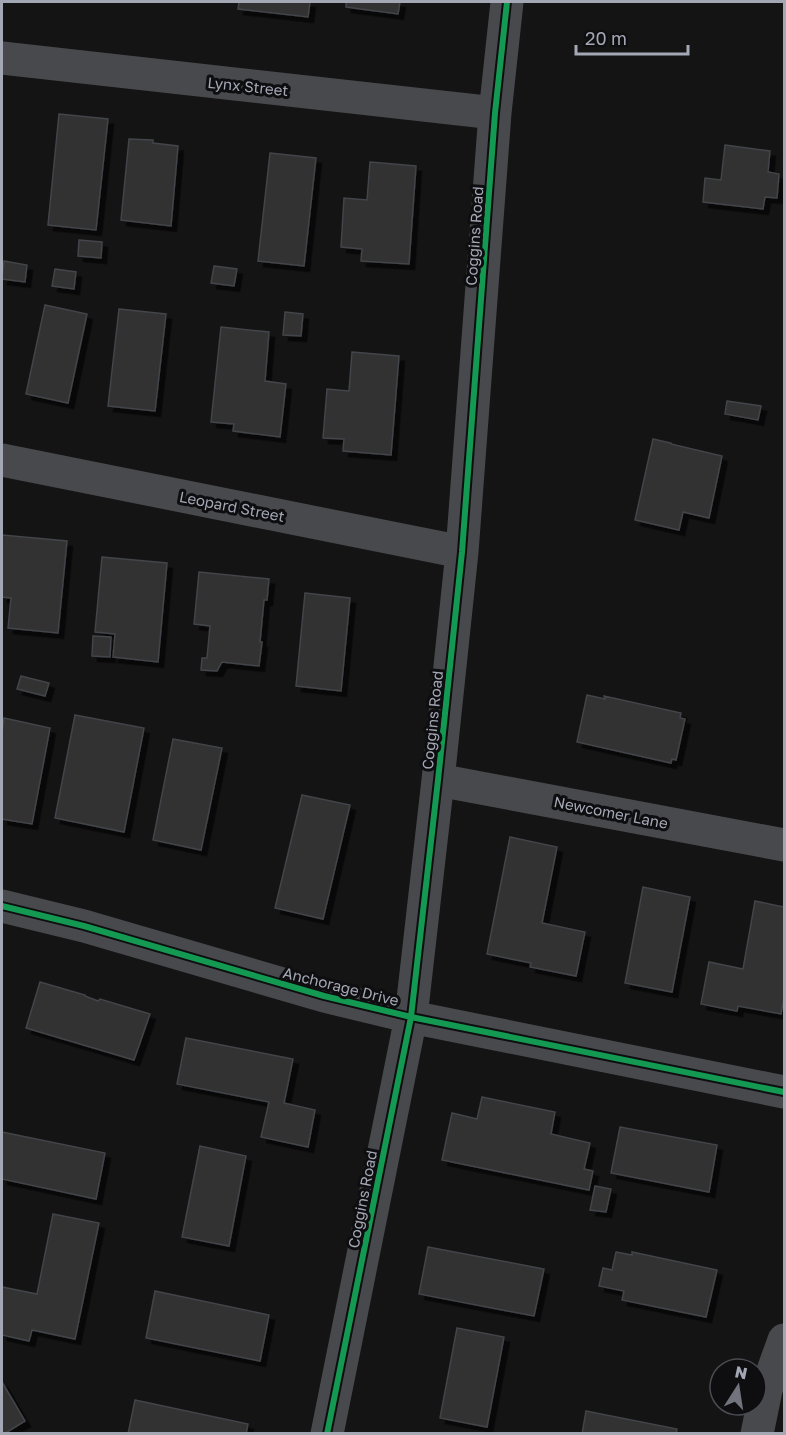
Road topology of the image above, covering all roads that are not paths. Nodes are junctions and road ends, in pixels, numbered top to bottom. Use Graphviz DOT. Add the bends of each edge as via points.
graph roads {
  1 [pos="507,2"];
  2 [pos="2,58"];
  3 [pos="495,113"];
  4 [pos="2,460"];
  5 [pos="462,552"];
  6 [pos="438,780"];
  7 [pos="784,845"];
  8 [pos="2,906"];
  9 [pos="411,1017"];
  10 [pos="784,1092"];
  11 [pos="784,1340"];
  12 [pos="327,1434"];
  13 [pos="757,1434"];
  1 -- 3 [label="street, Coggins Road"];
  2 -- 3 [label="street, Lynx Street"];
  3 -- 5 [label="street, Coggins Road"];
  4 -- 5 [label="street, Leopard Street"];
  5 -- 6 [label="street, Coggins Road"];
  6 -- 7 [label="street, Newcomer Lane"];
  6 -- 9 [label="street, Coggins Road"];
  8 -- 9 [label="street, Anchorage Drive"];
  9 -- 10 [label="street, Anchorage Drive"];
  9 -- 12 [label="street, Coggins Road"];
  11 -- 13 [label="street" via="766,1390"];
}
